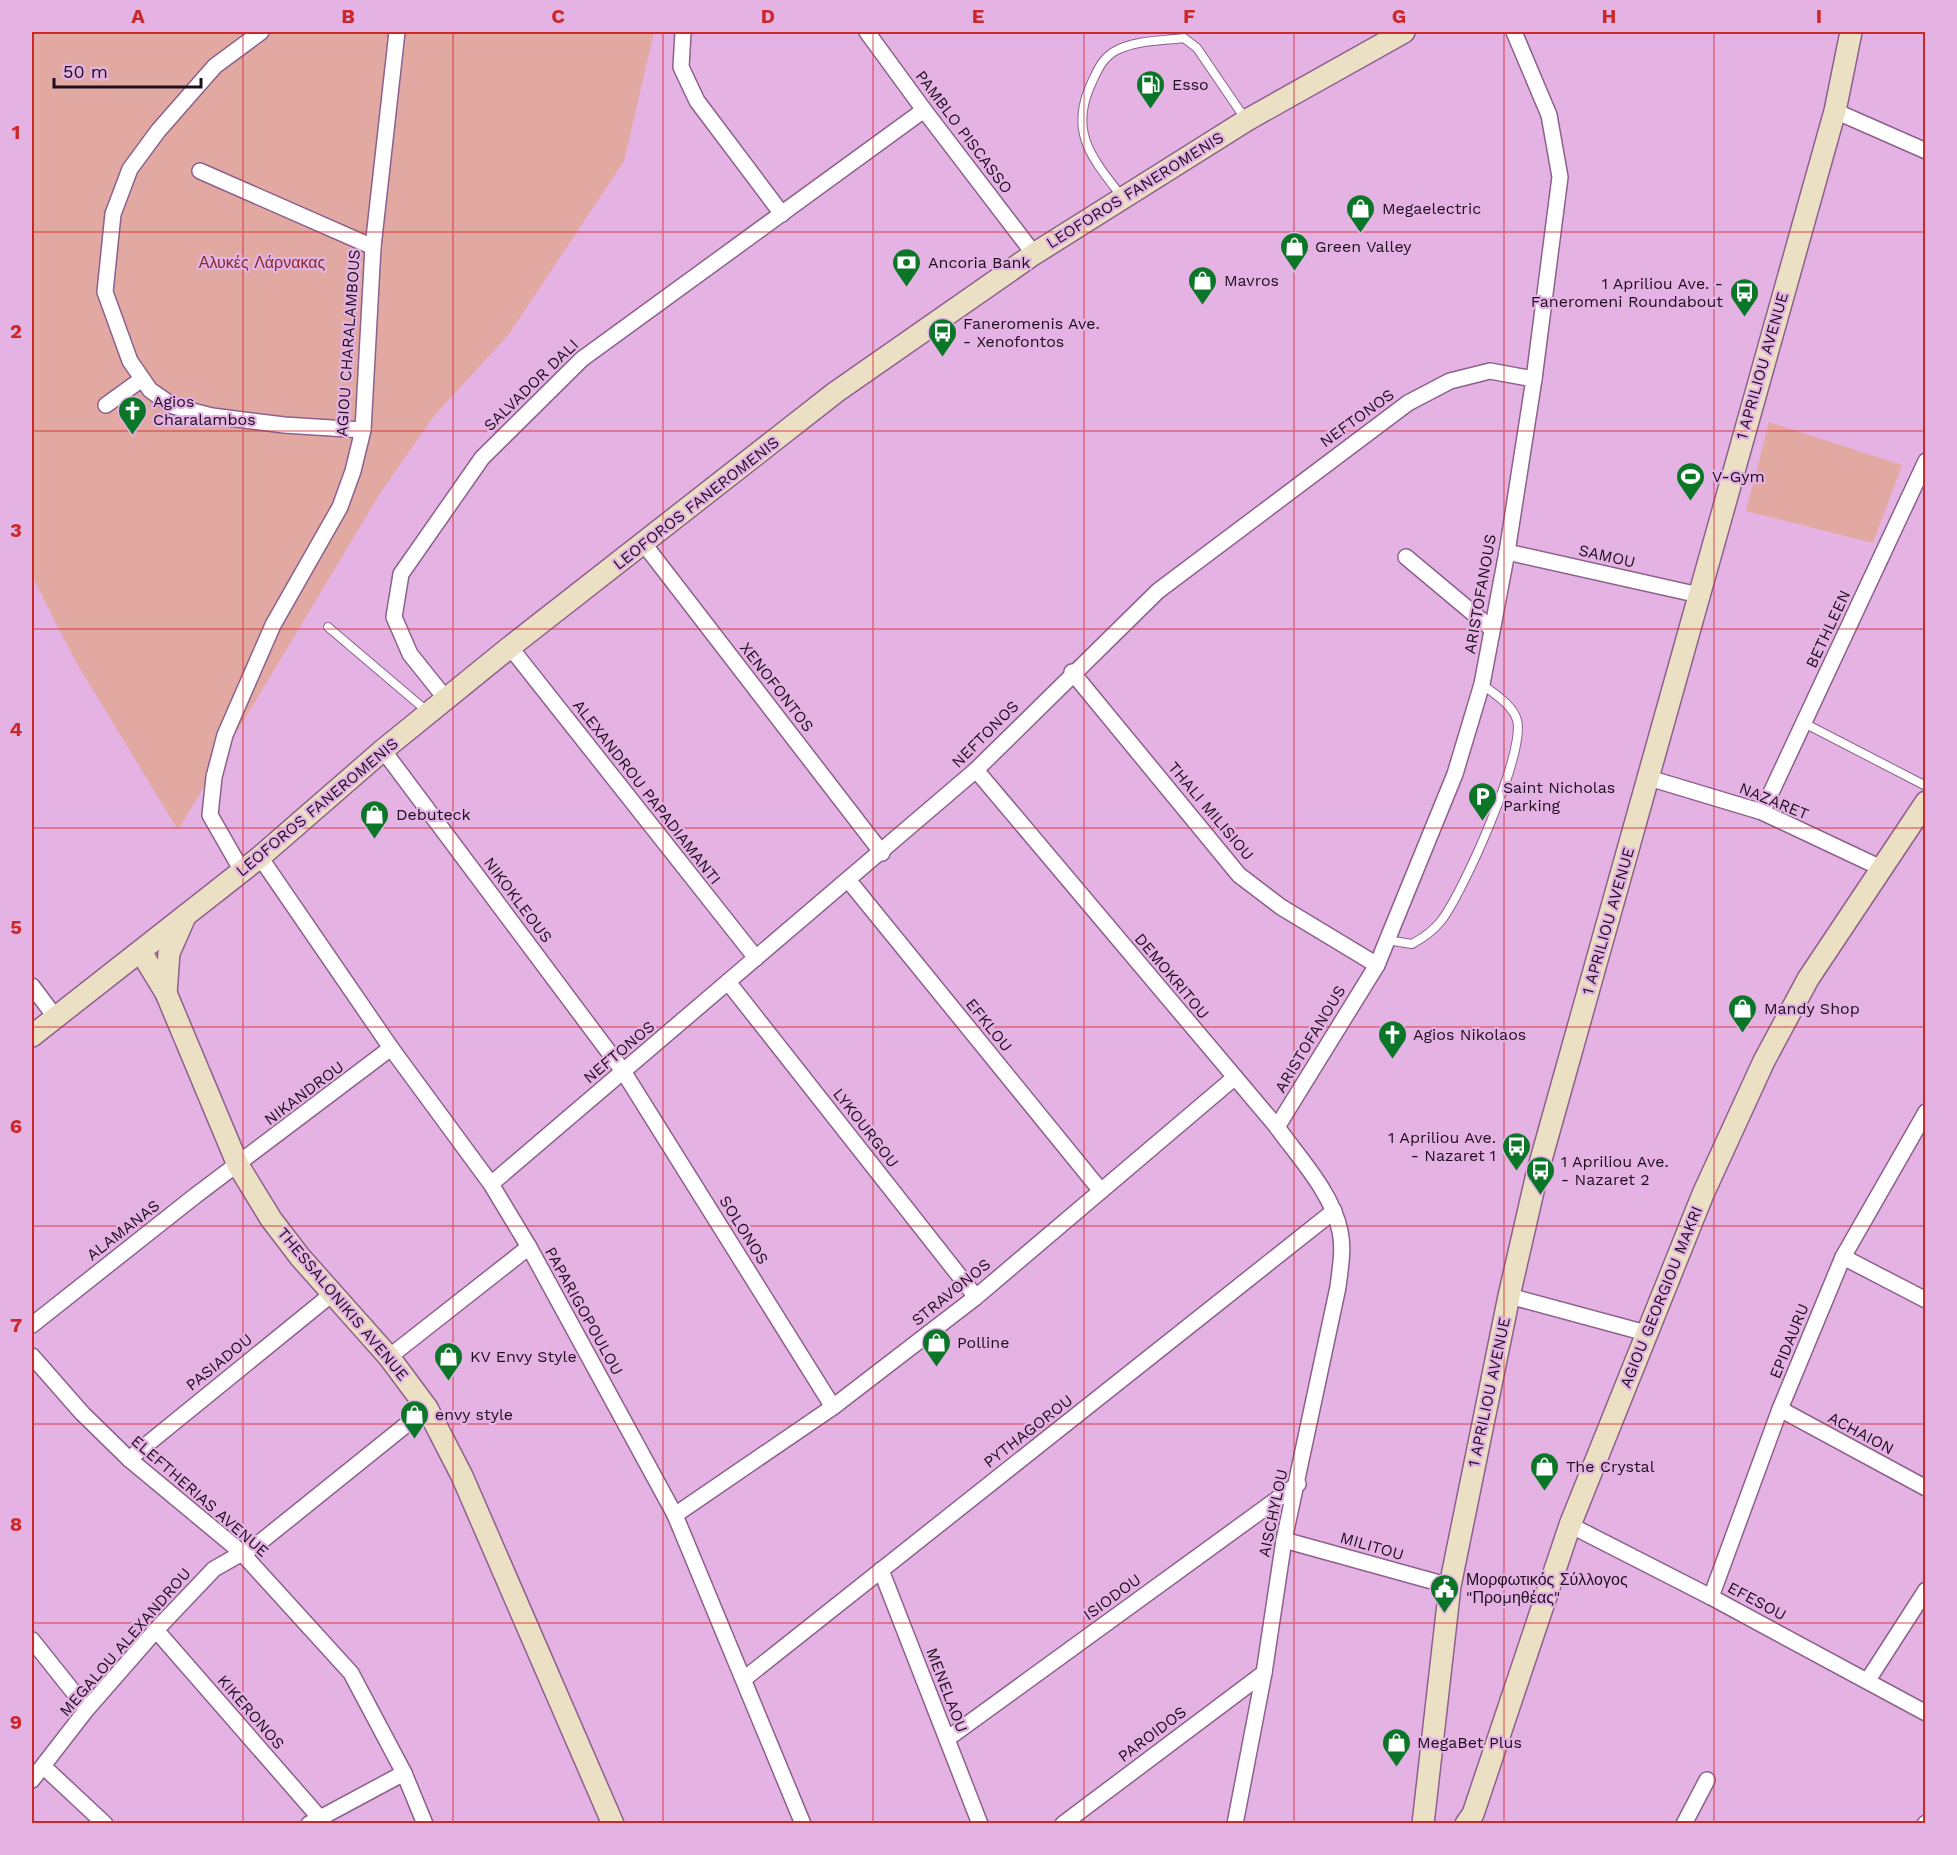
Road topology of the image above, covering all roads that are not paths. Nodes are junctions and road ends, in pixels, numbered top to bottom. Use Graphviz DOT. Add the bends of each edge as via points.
graph roads {
  1 [pos="261,32"];
  2 [pos="397,32"];
  3 [pos="683,32"];
  4 [pos="867,32"];
  5 [pos="1404,32"];
  6 [pos="1514,32"];
  7 [pos="1851,32"];
  8 [pos="924,110"];
  9 [pos="1835,111"];
  10 [pos="1247,120"];
  11 [pos="1926,151"];
  12 [pos="200,171"];
  13 [pos="1123,198"];
  14 [pos="782,214"];
  15 [pos="373,247"];
  16 [pos="1034,254"];
  17 [pos="1534,378"];
  18 [pos="142,379"];
  19 [pos="106,405"];
  20 [pos="363,430"];
  21 [pos="1926,461"];
  22 [pos="644,544"];
  23 [pos="1507,552"];
  24 [pos="1406,557"];
  25 [pos="1699,595"];
  26 [pos="328,627"];
  27 [pos="1492,629"];
  28 [pos="510,647"];
  29 [pos="1072,672"];
  30 [pos="1482,684"];
  31 [pos="446,699"];
  32 [pos="429,713"];
  33 [pos="1804,723"];
  34 [pos="383,750"];
  35 [pos="976,770"];
  36 [pos="1649,778"];
  37 [pos="1926,786"];
  38 [pos="1926,802"];
  39 [pos="1762,812"];
  40 [pos="882,853"];
  41 [pos="260,857"];
  42 [pos="1881,868"];
  43 [pos="242,871"];
  44 [pos="849,881"];
  45 [pos="186,915"];
  46 [pos="1387,940"];
  47 [pos="141,952"];
  48 [pos="756,958"];
  49 [pos="1377,965"];
  50 [pos="728,982"];
  51 [pos="32,986"];
  52 [pos="166,993"];
  53 [pos="56,1018"];
  54 [pos="32,1036"];
  55 [pos="391,1048"];
  56 [pos="624,1071"];
  57 [pos="1234,1078"];
  58 [pos="1926,1112"];
  59 [pos="1277,1127"];
  60 [pos="238,1165"];
  61 [pos="491,1184"];
  62 [pos="1101,1191"];
  63 [pos="1334,1211"];
  64 [pos="529,1247"];
  65 [pos="1844,1257"];
  66 [pos="332,1294"];
  67 [pos="1509,1296"];
  68 [pos="976,1297"];
  69 [pos="1926,1300"];
  70 [pos="32,1325"];
  71 [pos="1646,1333"];
  72 [pos="32,1356"];
  73 [pos="389,1357"];
  74 [pos="833,1407"];
  75 [pos="427,1408"];
  76 [pos="1780,1409"];
  77 [pos="129,1459"];
  78 [pos="1298,1484"];
  79 [pos="1926,1488"];
  80 [pos="675,1515"];
  81 [pos="1570,1525"];
  82 [pos="1284,1540"];
  83 [pos="241,1552"];
  84 [pos="881,1570"];
  85 [pos="1450,1586"];
  86 [pos="1926,1590"];
  87 [pos="1711,1597"];
  88 [pos="156,1630"];
  89 [pos="32,1640"];
  90 [pos="1264,1673"];
  91 [pos="744,1679"];
  92 [pos="1868,1680"];
  93 [pos="87,1708"];
  94 [pos="1926,1713"];
  95 [pos="947,1738"];
  96 [pos="44,1767"];
  97 [pos="404,1773"];
  98 [pos="32,1780"];
  99 [pos="1707,1780"];
  100 [pos="314,1820"];
  101 [pos="105,1824"];
  102 [pos="425,1824"];
  103 [pos="613,1824"];
  104 [pos="803,1824"];
  105 [pos="980,1824"];
  106 [pos="1063,1824"];
  107 [pos="1235,1824"];
  108 [pos="1423,1824"];
  109 [pos="1466,1824"];
  110 [pos="1684,1824"];
  1 -- 18 [label="street" via="214,66 158,131 130,169 113,214 105,292 130,361"];
  2 -- 15 [label="street, AGIOU CHARALAMBOUS"];
  3 -- 14 [label="street" via="681,67 697,101"];
  4 -- 8 [label="street, PAMBLO PISCASSO"];
  5 -- 10 [label="main road, LEOFOROS FANEROMENIS"];
  6 -- 17 [label="street, ARISTOFANOUS" via="1549,115 1560,177"];
  7 -- 9 [label="main road, 1 APRILIOU AVENUE"];
  8 -- 14 [label="street, SALVADOR DALI"];
  8 -- 16 [label="street, PAMBLO PISCASSO"];
  9 -- 11 [label="street"];
  9 -- 25 [label="main road, 1 APRILIOU AVENUE"];
  10 -- 13 [label="main road, LEOFOROS FANEROMENIS"];
  10 -- 13 [label="lane" via="1197,48 1184,38 1133,43 1114,51 1102,62 1084,98 1082,125 1090,156"];
  12 -- 15 [label="street"];
  13 -- 16 [label="main road, LEOFOROS FANEROMENIS"];
  14 -- 31 [label="street, SALVADOR DALI" via="582,359 482,458 418,549 401,574 394,617 410,654"];
  15 -- 20 [label="street, AGIOU CHARALAMBOUS"];
  16 -- 22 [label="main road, LEOFOROS FANEROMENIS" via="836,392"];
  17 -- 23 [label="street, ARISTOFANOUS"];
  17 -- 29 [label="street, NEFTONOS" via="1490,371 1450,381 1408,403 1158,591"];
  18 -- 19 [label="street"];
  18 -- 20 [label="street" via="150,390 173,406 212,416"];
  20 -- 43 [label="street, AGIOU CHARALAMBOUS" via="340,507 273,624 225,735 214,777 210,815"];
  21 -- 33 [label="street, BETHLEEN"];
  22 -- 28 [label="main road, LEOFOROS FANEROMENIS"];
  22 -- 40 [label="street, XENOFONTOS"];
  23 -- 25 [label="street, SAMOU"];
  23 -- 27 [label="street, ARISTOFANOUS"];
  24 -- 27 [label="street"];
  25 -- 36 [label="main road, 1 APRILIOU AVENUE"];
  26 -- 32 [label="lane"];
  27 -- 30 [label="street, ARISTOFANOUS"];
  28 -- 31 [label="main road, LEOFOROS FANEROMENIS"];
  28 -- 48 [label="street, ALEXANDROU PAPADIAMANTI"];
  29 -- 35 [label="street, NEFTONOS"];
  29 -- 49 [label="street, THALI MILISIOU" via="1239,875 1281,908"];
  30 -- 46 [label="street, ARISTOFANOUS" via="1451,783"];
  30 -- 46 [label="lane" via="1506,703 1518,722 1513,754 1490,823 1459,894 1440,923 1412,944"];
  31 -- 32 [label="main road, LEOFOROS FANEROMENIS"];
  32 -- 34 [label="main road, LEOFOROS FANEROMENIS"];
  33 -- 37 [label="lane"];
  33 -- 39 [label="street, BETHLEEN"];
  34 -- 41 [label="main road, LEOFOROS FANEROMENIS"];
  34 -- 56 [label="street, NIKOKLEOUS"];
  35 -- 40 [label="street, NEFTONOS"];
  35 -- 57 [label="street, DEMOKRITOU"];
  36 -- 39 [label="street, NAZARET"];
  36 -- 67 [label="main road, 1 APRILIOU AVENUE" via="1537,1174"];
  38 -- 42 [label="main road, AGIOU GEORGIOU MAKRI"];
  39 -- 42 [label="street, NAZARET"];
  40 -- 44 [label="street, NEFTONOS"];
  41 -- 43 [label="main road, LEOFOROS FANEROMENIS"];
  41 -- 55 [label="street, PAPARIGOPOULOU"];
  42 -- 71 [label="main road, AGIOU GEORGIOU MAKRI" via="1808,979 1764,1061 1703,1194"];
  43 -- 45 [label="main road, LEOFOROS FANEROMENIS"];
  44 -- 48 [label="street, NEFTONOS"];
  44 -- 62 [label="street, EFKLOU"];
  45 -- 47 [label="main road, LEOFOROS FANEROMENIS"];
  45 -- 52 [label="main road" via="169,953"];
  46 -- 49 [label="street, ARISTOFANOUS"];
  47 -- 52 [label="main road, THESSALONIKIS AVENUE"];
  47 -- 53 [label="main road, LEOFOROS FANEROMENIS"];
  48 -- 50 [label="street, NEFTONOS"];
  49 -- 59 [label="street, ARISTOFANOUS"];
  50 -- 56 [label="street, NEFTONOS"];
  50 -- 68 [label="street, LYKOURGOU"];
  51 -- 53 [label="street"];
  52 -- 60 [label="main road, THESSALONIKIS AVENUE"];
  53 -- 54 [label="main road, LEOFOROS FANEROMENIS"];
  55 -- 60 [label="street, NIKANDROU"];
  55 -- 61 [label="street, PAPARIGOPOULOU"];
  56 -- 61 [label="street, NEFTONOS"];
  56 -- 74 [label="street, SOLONOS"];
  57 -- 59 [label="street, DEMOKRITOU"];
  57 -- 62 [label="street, STRAVONOS"];
  58 -- 65 [label="street, EPIDAURU"];
  59 -- 63 [label="street, DEMOKRITOU"];
  60 -- 66 [label="main road, THESSALONIKIS AVENUE" via="271,1219"];
  60 -- 70 [label="street, ALAMANAS"];
  61 -- 64 [label="street, PAPARIGOPOULOU"];
  62 -- 68 [label="street, STRAVONOS"];
  63 -- 78 [label="street, AISCHYLOU" via="1342,1254 1338,1287"];
  63 -- 84 [label="street, PYTHAGOROU"];
  64 -- 73 [label="street"];
  64 -- 80 [label="street, PAPARIGOPOULOU"];
  65 -- 69 [label="street"];
  65 -- 76 [label="street, EPIDAURU"];
  66 -- 73 [label="main road, THESSALONIKIS AVENUE"];
  66 -- 77 [label="street, PASIADOU"];
  67 -- 71 [label="street"];
  67 -- 85 [label="main road, 1 APRILIOU AVENUE"];
  68 -- 74 [label="street, STRAVONOS"];
  71 -- 81 [label="main road, AGIOU GEORGIOU MAKRI"];
  72 -- 77 [label="street, ELEFTHERIAS AVENUE"];
  73 -- 75 [label="main road, THESSALONIKIS AVENUE"];
  74 -- 80 [label="street, STRAVONOS"];
  75 -- 83 [label="street, MEGALOU ALEXANDROU" via="258,1544"];
  75 -- 103 [label="main road, THESSALONIKIS AVENUE" via="462,1476"];
  76 -- 79 [label="street, ACHAION"];
  76 -- 87 [label="street, EPIDAURU"];
  77 -- 83 [label="street, ELEFTHERIAS AVENUE"];
  78 -- 82 [label="street, AISCHYLOU"];
  78 -- 95 [label="street, ISIODOU"];
  80 -- 91 [label="street, PAPARIGOPOULOU"];
  81 -- 87 [label="street, EFESOU"];
  81 -- 109 [label="main road, AGIOU GEORGIOU MAKRI" via="1473,1814"];
  82 -- 85 [label="street, MILITOU"];
  82 -- 90 [label="street, AISCHYLOU"];
  83 -- 88 [label="street, MEGALOU ALEXANDROU" via="214,1569"];
  83 -- 97 [label="street, ELEFTHERIAS AVENUE" via="351,1672"];
  84 -- 91 [label="street, PYTHAGOROU"];
  84 -- 95 [label="street, MENELAOU"];
  85 -- 108 [label="main road, 1 APRILIOU AVENUE"];
  86 -- 92 [label="street"];
  87 -- 92 [label="street, EFESOU"];
  88 -- 93 [label="street, MEGALOU ALEXANDROU"];
  88 -- 100 [label="street, KIKERONOS"];
  89 -- 93 [label="street"];
  90 -- 106 [label="street, PAROIDOS"];
  90 -- 107 [label="street, AISCHYLOU"];
  91 -- 104 [label="street, PAPARIGOPOULOU"];
  92 -- 94 [label="street, EFESOU"];
  93 -- 96 [label="street, MEGALOU ALEXANDROU"];
  95 -- 105 [label="street, MENELAOU"];
  96 -- 98 [label="street, MEGALOU ALEXANDROU"];
  96 -- 101 [label="street"];
  97 -- 100 [label="street"];
  97 -- 102 [label="street, ELEFTHERIAS AVENUE"];
  99 -- 110 [label="street"];
}
